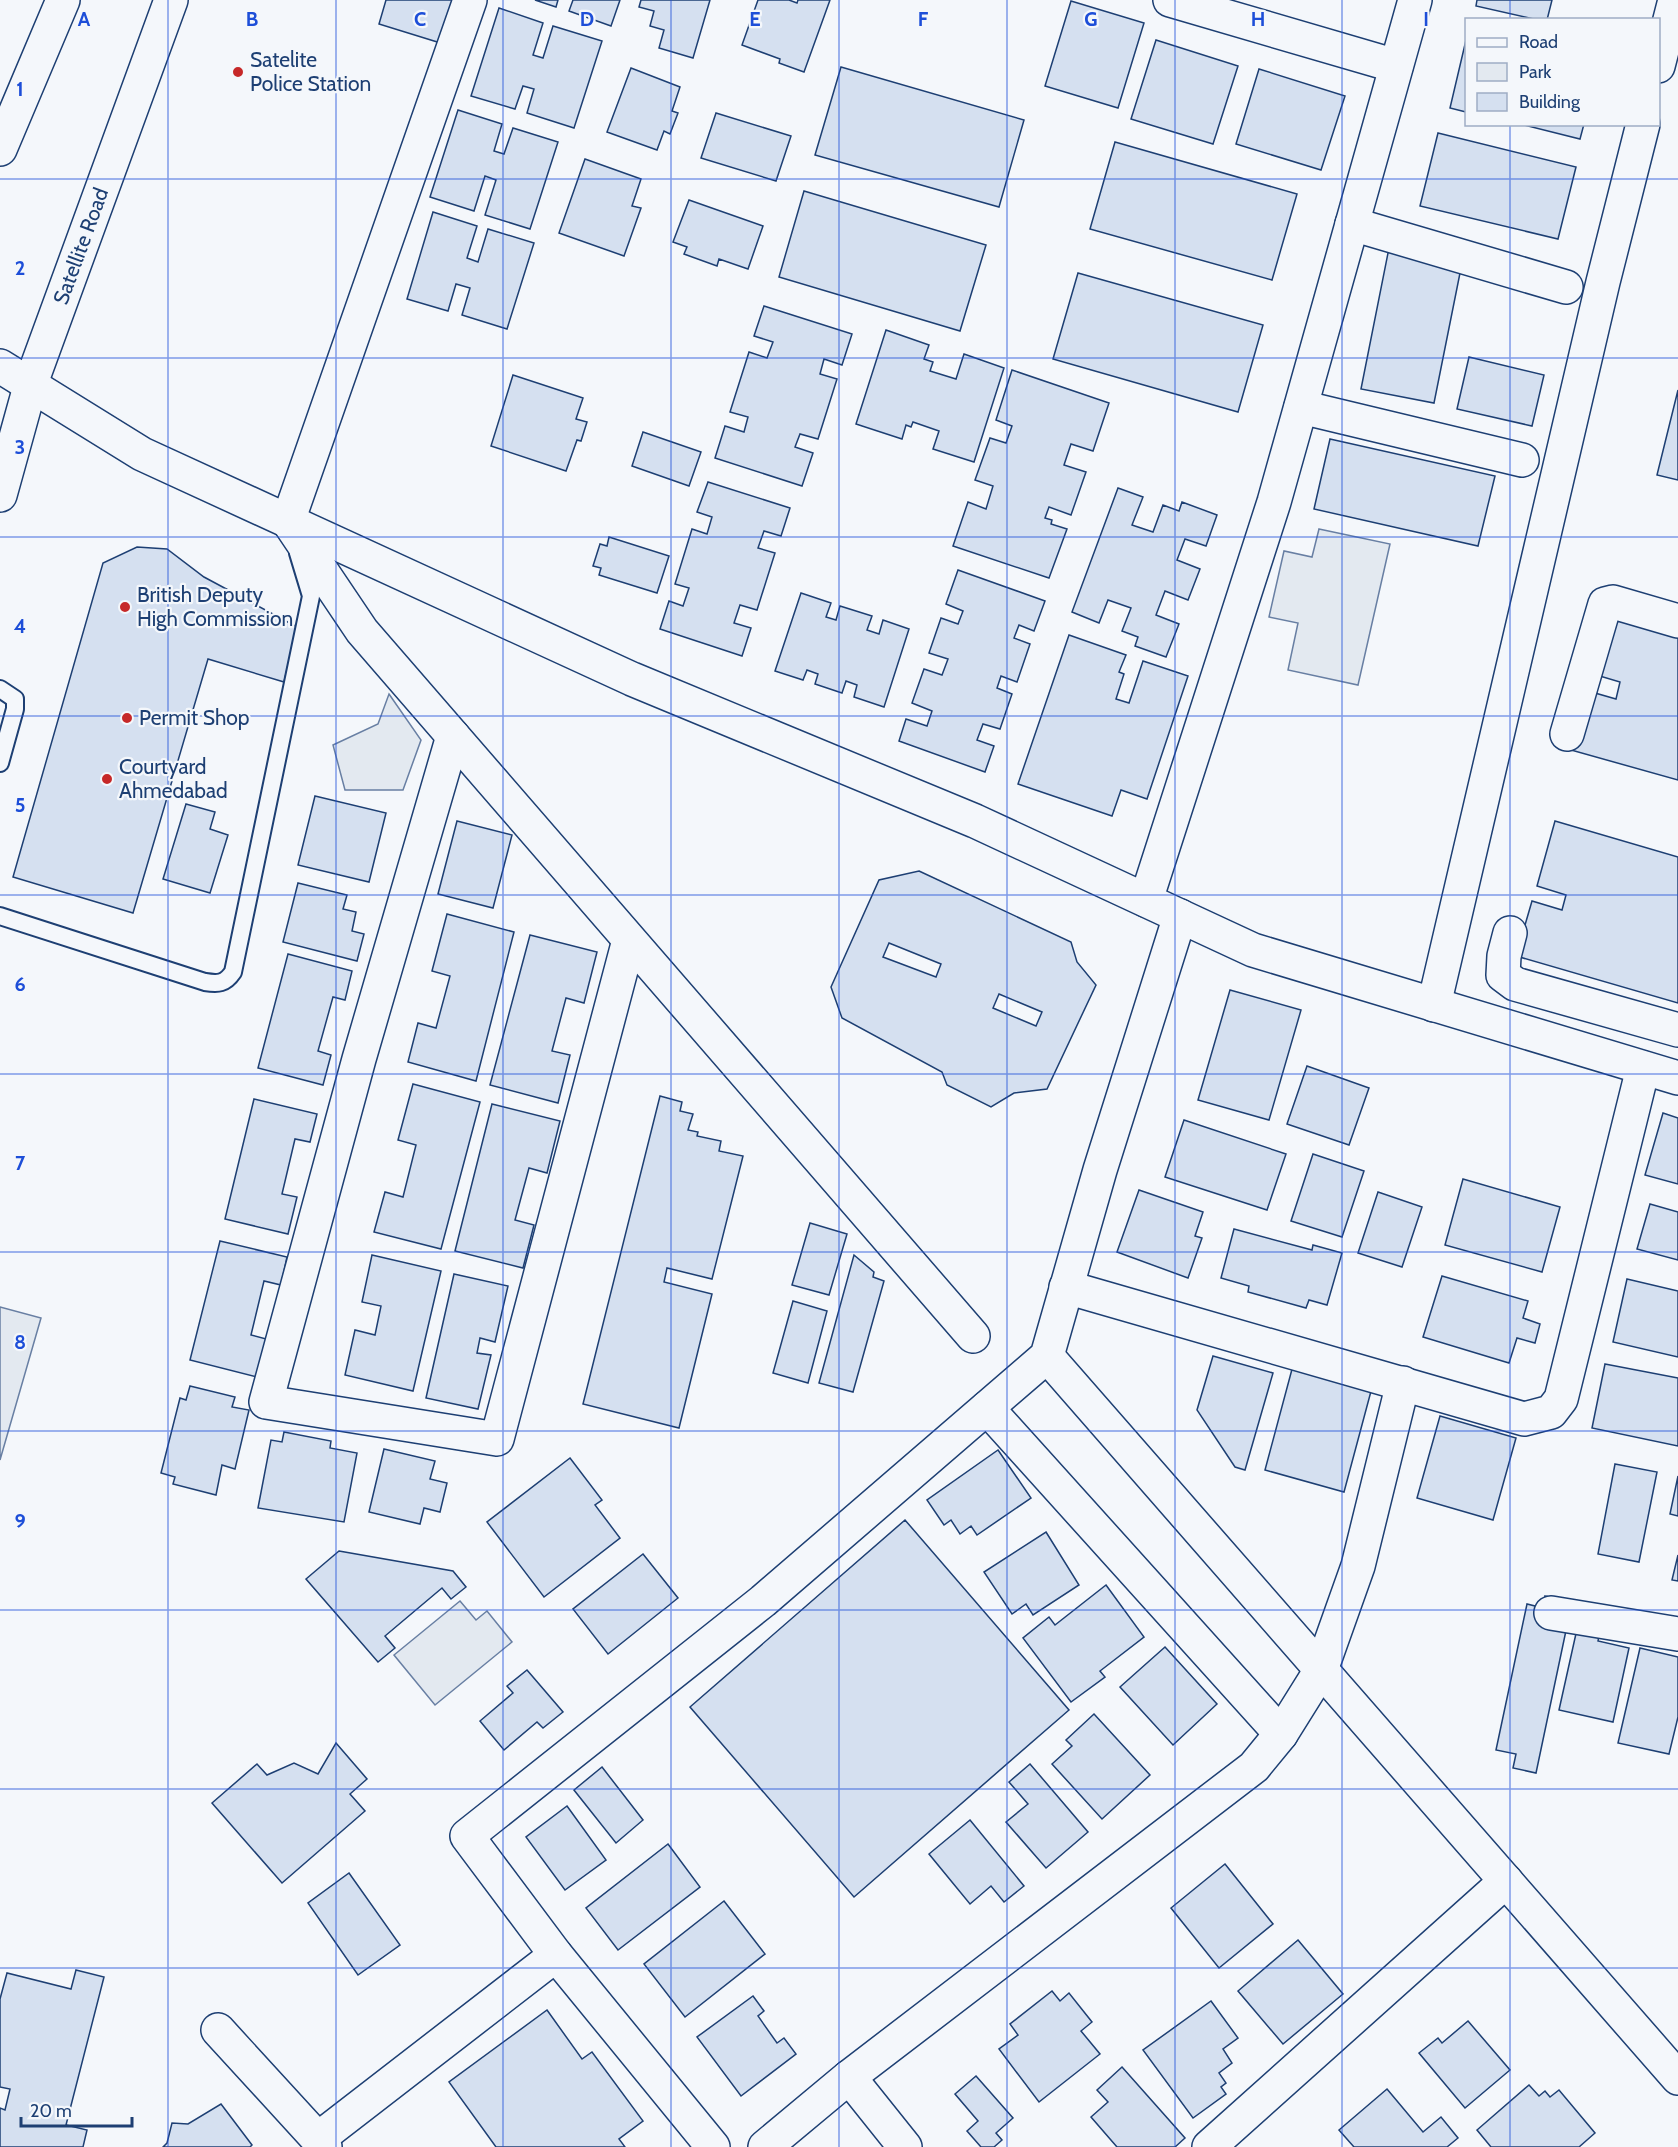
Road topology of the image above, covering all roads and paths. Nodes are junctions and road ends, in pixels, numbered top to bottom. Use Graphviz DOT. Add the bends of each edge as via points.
graph roads {
  1 [pos="63,0"];
  2 [pos="171,0"];
  3 [pos="470,0"];
  4 [pos="1170,0"];
  5 [pos="1414,0"];
  6 [pos="1675,0"];
  7 [pos="1660,62"];
  8 [pos="1396,66"];
  9 [pos="1642,126"];
  10 [pos="0,149"];
  11 [pos="1352,224"];
  12 [pos="1566,287"];
  13 [pos="0,366"];
  14 [pos="31,383"];
  15 [pos="1300,407"];
  16 [pos="1522,460"];
  17 [pos="0,495"];
  18 [pos="288,521"];
  19 [pos="1678,621"];
  20 [pos="0,688"];
  21 [pos="1567,734"];
  22 [pos="453,736"];
  23 [pos="0,763"];
  24 [pos="1146,900"];
  25 [pos="0,916"];
  26 [pos="1180,916"];
  27 [pos="1510,933"];
  28 [pos="629,940"];
  29 [pos="1434,1005"];
  30 [pos="1678,1030"];
  31 [pos="1643,1068"];
  32 [pos="1678,1078"];
  33 [pos="1066,1287"];
  34 [pos="973,1336"];
  35 [pos="1047,1356"];
  36 [pos="1403,1383"];
  37 [pos="987,1408"];
  38 [pos="1551,1613"];
  39 [pos="1678,1634"];
  40 [pos="1322,1670"];
  41 [pos="1281,1734"];
  42 [pos="1506,1881"];
  43 [pos="556,1955"];
  44 [pos="218,2030"];
  45 [pos="849,2077"];
  46 [pos="1678,2078"];
  47 [pos="322,2143"];
  48 [pos="713,2147"];
  49 [pos="765,2147"];
  50 [pos="905,2147"];
  51 [pos="1209,2147"];
  1 -- 10 [label="street"];
  2 -- 14 [label="street, Satellite Road"];
  3 -- 18 [label="street"];
  4 -- 8 [label="street"];
  5 -- 8 [label="street"];
  6 -- 7 [label="street"];
  8 -- 11 [label="street"];
  9 -- 29 [label="street"];
  11 -- 12 [label="street"];
  11 -- 15 [label="street"];
  13 -- 14 [label="street"];
  14 -- 17 [label="street, Satellite Road"];
  14 -- 18 [label="street" via="142,454"];
  15 -- 16 [label="street"];
  15 -- 24 [label="street" via="1274,502"];
  18 -- 22 [label="street" via="362,631"];
  18 -- 24 [label="street" via="632,679 975,821"];
  18 -- 25 [label="lane" via="311,596 233,972 228,980 219,984 205,982"];
  19 -- 21 [label="street" via="1613,602 1605,604"];
  20 -- 23 [label="lane" via="15,699"];
  22 -- 28 [label="street"];
  22 -- 28 [label="street" via="359,1059 266,1402 497,1439"];
  24 -- 26 [label="street"];
  26 -- 29 [label="street" via="1253,950"];
  26 -- 33 [label="street"];
  27 -- 30 [label="street" via="1503,975 1515,984"];
  28 -- 34 [label="street"];
  29 -- 31 [label="street"];
  31 -- 32 [label="street"];
  31 -- 36 [label="street" via="1561,1399 1551,1412 1524,1419"];
  33 -- 35 [label="street"];
  33 -- 36 [label="street"];
  35 -- 37 [label="street"];
  35 -- 40 [label="street"];
  36 -- 40 [label="street" via="1358,1566"];
  37 -- 41 [label="street"];
  37 -- 43 [label="street" via="763,1601 467,1836"];
  38 -- 39 [label="street"];
  40 -- 41 [label="street"];
  40 -- 42 [label="street"];
  41 -- 45 [label="street" via="1254,1767"];
  42 -- 46 [label="street"];
  42 -- 51 [label="street"];
  43 -- 47 [label="street"];
  43 -- 48 [label="street"];
  44 -- 47 [label="street"];
  45 -- 49 [label="street"];
  45 -- 50 [label="street"];
}
